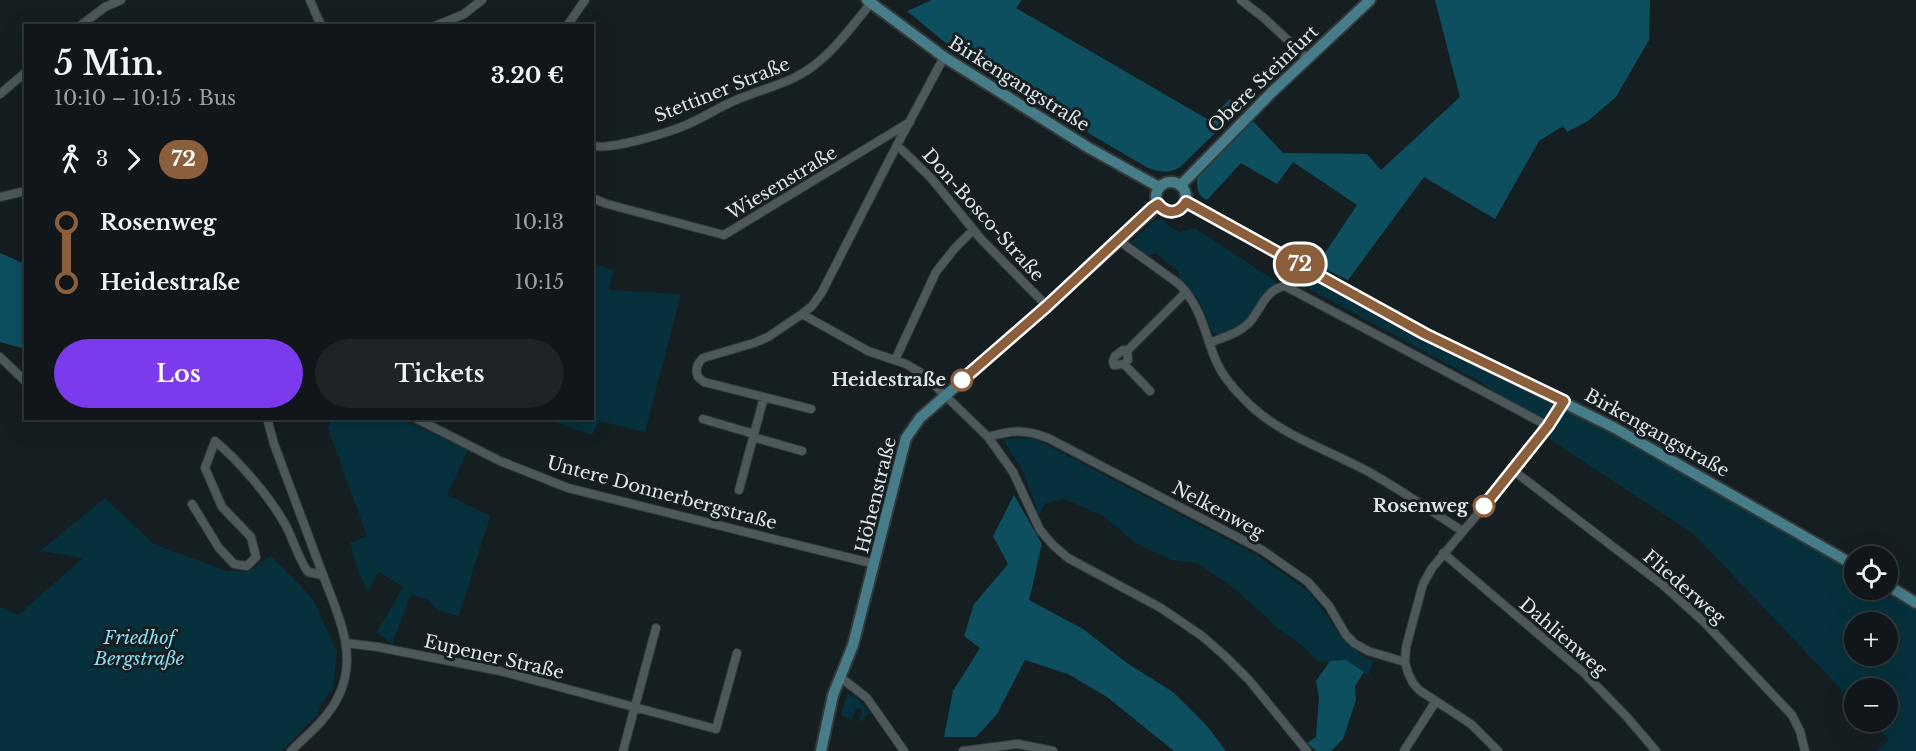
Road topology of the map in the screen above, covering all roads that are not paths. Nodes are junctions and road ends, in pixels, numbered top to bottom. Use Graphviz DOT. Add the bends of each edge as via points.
graph roads {
  1 [pos="121,0"];
  2 [pos="310,0"];
  3 [pos="482,0"];
  4 [pos="585,0"];
  5 [pos="1241,0"];
  6 [pos="1370,0"];
  7 [pos="869,1"];
  8 [pos="83,24"];
  9 [pos="321,24"];
  10 [pos="441,24"];
  11 [pos="568,24"];
  12 [pos="944,57"];
  13 [pos="1307,58"];
  14 [pos="24,74"];
  15 [pos="0,94"];
  16 [pos="910,122"];
  17 [pos="897,145"];
  18 [pos="594,146"];
  19 [pos="1181,185"];
  20 [pos="1159,187"];
  21 [pos="24,191"];
  22 [pos="0,197"];
  23 [pos="594,199"];
  24 [pos="1186,202"];
  25 [pos="1158,204"];
  26 [pos="973,230"];
  27 [pos="1118,240"];
  28 [pos="1186,292"];
  29 [pos="1047,306"];
  30 [pos="802,314"];
  31 [pos="1210,342"];
  32 [pos="1127,351"];
  33 [pos="0,357"];
  34 [pos="895,360"];
  35 [pos="1124,364"];
  36 [pos="24,380"];
  37 [pos="1150,391"];
  38 [pos="945,394"];
  39 [pos="764,397"];
  40 [pos="1564,401"];
  41 [pos="811,409"];
  42 [pos="703,419"];
  43 [pos="267,420"];
  44 [pos="419,420"];
  45 [pos="1548,426"];
  46 [pos="753,436"];
  47 [pos="988,437"];
  48 [pos="802,451"];
  49 [pos="1514,471"];
  50 [pos="739,490"];
  51 [pos="192,504"];
  52 [pos="1462,531"];
  53 [pos="1443,553"];
  54 [pos="1844,559"];
  55 [pos="875,564"];
  56 [pos="323,575"];
  57 [pos="1898,592"];
  58 [pos="1916,603"];
  59 [pos="656,628"];
  60 [pos="346,643"];
  61 [pos="736,653"];
  62 [pos="1405,662"];
  63 [pos="840,676"];
  64 [pos="1436,701"];
  65 [pos="634,707"];
  66 [pos="291,751"];
  67 [pos="623,751"];
  68 [pos="821,751"];
  69 [pos="904,751"];
  70 [pos="963,751"];
  71 [pos="1053,751"];
  72 [pos="1307,751"];
  73 [pos="1404,751"];
  74 [pos="1498,751"];
  75 [pos="1656,751"];
  76 [pos="1805,751"];
  1 -- 8 [label="street"];
  2 -- 9 [label="street"];
  3 -- 10 [label="street" via="470,11"];
  4 -- 11 [label="street"];
  5 -- 13 [label="street"];
  6 -- 13 [label="street, Obere Steinfurt"];
  7 -- 12 [label="street, Birkengangstraße"];
  7 -- 18 [label="street, Stettiner Straße" via="839,42 790,81 734,101 686,125 615,146"];
  12 -- 16 [label="street"];
  12 -- 20 [label="street, Birkengangstraße"];
  13 -- 19 [label="street, Obere Steinfurt"];
  14 -- 15 [label="street"];
  16 -- 17 [label="street"];
  16 -- 23 [label="street, Wiesenstraße" via="724,235"];
  17 -- 26 [label="street, Don-Bosco-Straße" via="931,177"];
  17 -- 30 [label="street" via="822,292"];
  19 -- 20 [label="street" via="1168,182"];
  19 -- 24 [label="street"];
  20 -- 25 [label="street"];
  21 -- 22 [label="street"];
  24 -- 25 [label="street" via="1173,212"];
  24 -- 40 [label="street, Birkengangstraße" via="1425,334"];
  25 -- 27 [label="street, Höhenstraße"];
  26 -- 29 [label="street, Don-Bosco-Straße"];
  26 -- 34 [label="street" via="936,272"];
  27 -- 28 [label="street"];
  27 -- 29 [label="street, Höhenstraße"];
  28 -- 31 [label="street" via="1199,312"];
  28 -- 32 [label="street"];
  29 -- 38 [label="street, Höhenstraße"];
  30 -- 34 [label="street" via="868,351"];
  30 -- 39 [label="street" via="768,337 698,362 696,373 704,382"];
  31 -- 45 [label="street" via="1241,329 1270,293 1285,286"];
  31 -- 52 [label="street" via="1217,363 1254,409 1369,472"];
  32 -- 35 [label="street"];
  32 -- 35 [label="street" via="1119,352 1113,361 1117,366"];
  33 -- 36 [label="street"];
  34 -- 38 [label="street" via="923,374"];
  35 -- 37 [label="street"];
  38 -- 47 [label="street"];
  38 -- 55 [label="street, Höhenstraße" via="906,438"];
  39 -- 41 [label="street"];
  39 -- 46 [label="street"];
  40 -- 45 [label="street"];
  40 -- 54 [label="street, Birkengangstraße"];
  42 -- 46 [label="street"];
  43 -- 56 [label="street"];
  44 -- 55 [label="street, Untere Donnerbergstraße" via="568,488"];
  45 -- 49 [label="street"];
  46 -- 48 [label="street"];
  46 -- 50 [label="street"];
  47 -- 62 [label="street, Nelkenweg" via="1029,431 1048,438 1262,550 1308,582 1354,643"];
  47 -- 72 [label="street" via="1013,472 1040,530 1053,545 1075,563 1161,608 1202,636 1249,680"];
  49 -- 52 [label="street"];
  49 -- 76 [label="street, Fliederweg" via="1663,585 1704,622 1792,715"];
  51 -- 56 [label="street" via="219,548 234,564 247,566 256,557 250,537 222,507 205,468 215,441 275,507 308,572"];
  52 -- 53 [label="street"];
  53 -- 62 [label="street" via="1423,584"];
  53 -- 75 [label="street, Dahlienweg" via="1584,674"];
  55 -- 63 [label="street, Höhenstraße" via="852,650"];
  56 -- 60 [label="street"];
  57 -- 58 [label="street"];
  59 -- 65 [label="street"];
  60 -- 65 [label="street, Eupener Straße" via="500,671"];
  60 -- 66 [label="street" via="349,666 338,698"];
  61 -- 65 [label="street, Eupener Straße" via="716,729"];
  62 -- 64 [label="street" via="1413,683"];
  63 -- 68 [label="street, Höhenstraße"];
  63 -- 69 [label="street" via="867,698"];
  64 -- 73 [label="street"];
  64 -- 74 [label="street" via="1471,724"];
  65 -- 67 [label="street"];
  70 -- 71 [label="street" via="1018,744"];
}
